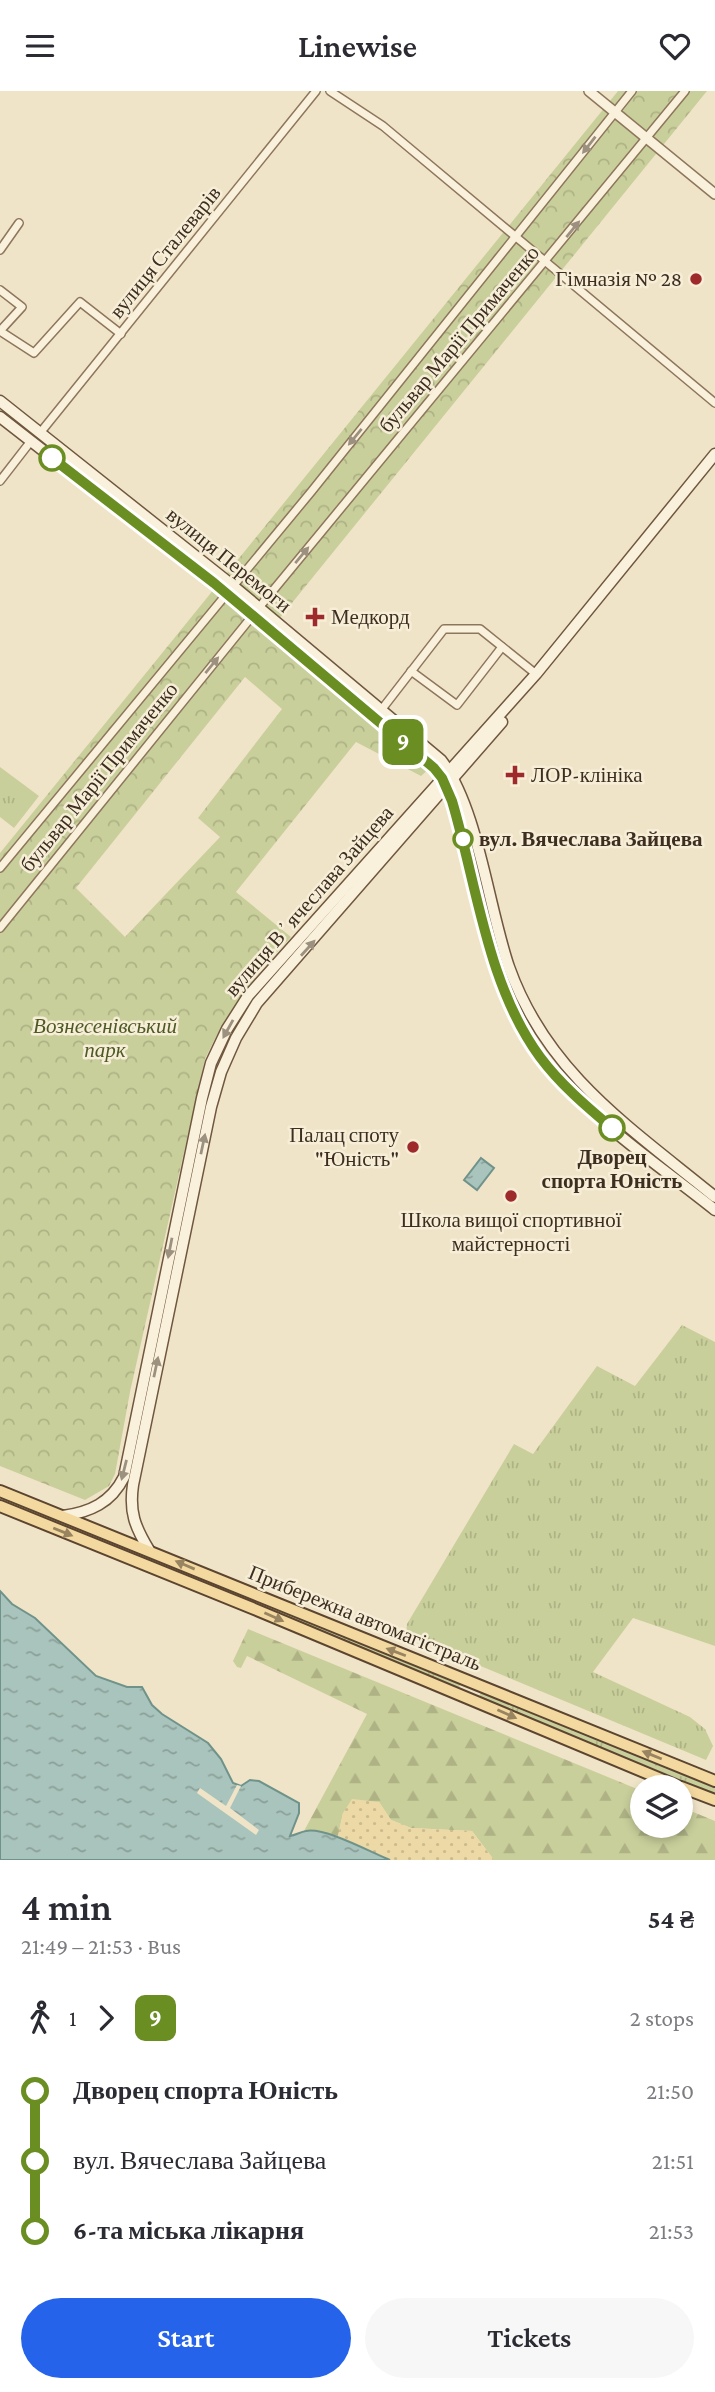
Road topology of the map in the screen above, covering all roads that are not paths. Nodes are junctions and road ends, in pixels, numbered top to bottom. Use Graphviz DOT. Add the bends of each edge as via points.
graph roads {
  1 [pos="316,91"];
  2 [pos="330,91"];
  3 [pos="589,91"];
  4 [pos="632,91"];
  5 [pos="685,91"];
  6 [pos="615,112"];
  7 [pos="647,139"];
  8 [pos="715,194"];
  9 [pos="19,223"];
  10 [pos="515,239"];
  11 [pos="0,250"];
  12 [pos="545,264"];
  13 [pos="0,290"];
  14 [pos="0,331"];
  15 [pos="121,334"];
  16 [pos="0,401"];
  17 [pos="715,403"];
  18 [pos="0,417"];
  19 [pos="40,433"];
  20 [pos="31,441"];
  21 [pos="715,454"];
  22 [pos="715,462"];
  23 [pos="0,481"];
  24 [pos="228,589"];
  25 [pos="256,611"];
  26 [pos="502,647"];
  27 [pos="411,671"];
  28 [pos="536,674"];
  29 [pos="382,709"];
  30 [pos="448,779"];
  31 [pos="0,868"];
  32 [pos="0,928"];
  33 [pos="544,1040"];
  34 [pos="533,1046"];
  35 [pos="558,1059"];
  36 [pos="547,1065"];
  37 [pos="715,1197"];
  38 [pos="715,1210"];
  39 [pos="0,1492"];
  40 [pos="0,1506"];
  41 [pos="63,1516"];
  42 [pos="149,1550"];
  43 [pos="464,1678"];
  44 [pos="484,1686"];
  45 [pos="461,1695"];
  46 [pos="475,1700"];
  47 [pos="652,1775"];
  48 [pos="715,1781"];
  49 [pos="693,1792"];
  50 [pos="715,1800"];
  1 -- 15 [label="street, вулиця Сталеварів"];
  2 -- 10 [label="street" via="383,126"];
  3 -- 6 [label="street"];
  4 -- 6 [label="street, бульвар Марії Примаченко"];
  5 -- 7 [label="street, бульвар Марії Примаченко"];
  6 -- 7 [label="street"];
  6 -- 10 [label="street, бульвар Марії Примаченко, one-way"];
  7 -- 8 [label="street"];
  12 -- 7 [label="street, бульвар Марії Примаченко, one-way"];
  9 -- 11 [label="street"];
  10 -- 12 [label="street"];
  10 -- 24 [label="street, бульвар Марії Примаченко, one-way"];
  12 -- 17 [label="street"];
  25 -- 12 [label="street, бульвар Марії Примаченко, one-way"];
  13 -- 14 [label="street" via="22,307"];
  14 -- 15 [label="street" via="34,353 80,302"];
  15 -- 19 [label="street, вулиця Сталеварів"];
  16 -- 19 [label="main road, вулиця Перемоги"];
  18 -- 20 [label="main road, вулиця Перемоги"];
  19 -- 24 [label="main road, вулиця Перемоги"];
  20 -- 23 [label="street"];
  20 -- 24 [label="main road, вулиця Перемоги"];
  21 -- 28 [label="main road, вулиця Вʼячеслава Зайцева"];
  22 -- 30 [label="main road, вулиця Вʼячеслава Зайцева"];
  24 -- 25 [label="main road, вулиця Перемоги"];
  24 -- 31 [label="street, бульвар Марії Примаченко"];
  25 -- 29 [label="main road, вулиця Перемоги"];
  25 -- 30 [label="main road, вулиця Перемоги"];
  32 -- 25 [label="street, бульвар Марії Примаченко, one-way"];
  26 -- 27 [label="street" via="480,629 444,629"];
  26 -- 27 [label="street" via="457,705"];
  26 -- 28 [label="street"];
  27 -- 29 [label="street"];
  28 -- 30 [label="main road, вулиця Вʼячеслава Зайцева"];
  29 -- 30 [label="main road, вулиця Перемоги" via="441,760"];
  30 -- 33 [label="main road, вулиця Перемоги" via="508,964"];
  30 -- 34 [label="main road, вулиця Перемоги" via="504,989"];
  30 -- 41 [label="main road, вулиця Вʼячеслава Зайцева, one-way" via="313,920 248,996 227,1029 202,1098 124,1477 118,1489 95,1509"];
  42 -- 30 [label="main road, вулиця Вʼячеслава Зайцева, one-way" via="134,1525 130,1507 133,1485 221,1072 257,1003"];
  33 -- 34 [label="main road" via="541,1048"];
  33 -- 35 [label="main road, вулиця Перемоги"];
  34 -- 36 [label="main road, вулиця Перемоги"];
  35 -- 36 [label="main road"];
  35 -- 37 [label="main road, вулиця Перемоги" via="605,1108"];
  36 -- 38 [label="main road, вулиця Перемоги" via="591,1111"];
  39 -- 41 [label="main road, Прибережна автомагістраль"];
  40 -- 45 [label="main road, Прибережна автомагістраль, one-way"];
  41 -- 42 [label="main road, Прибережна автомагістраль"];
  43 -- 42 [label="main road, Прибережна автомагістраль, one-way"];
  43 -- 44 [label="main road, Прибережна автомагістраль"];
  43 -- 45 [label="main road" via="471,1689"];
  44 -- 46 [label="main road" via="476,1691"];
  48 -- 44 [label="main road, Прибережна автомагістраль, one-way"];
  45 -- 46 [label="main road, Прибережна автомагістраль"];
  46 -- 47 [label="main road, Прибережна автомагістраль, one-way"];
  49 -- 50 [label="main road, Прибережна автомагістраль"];
}
